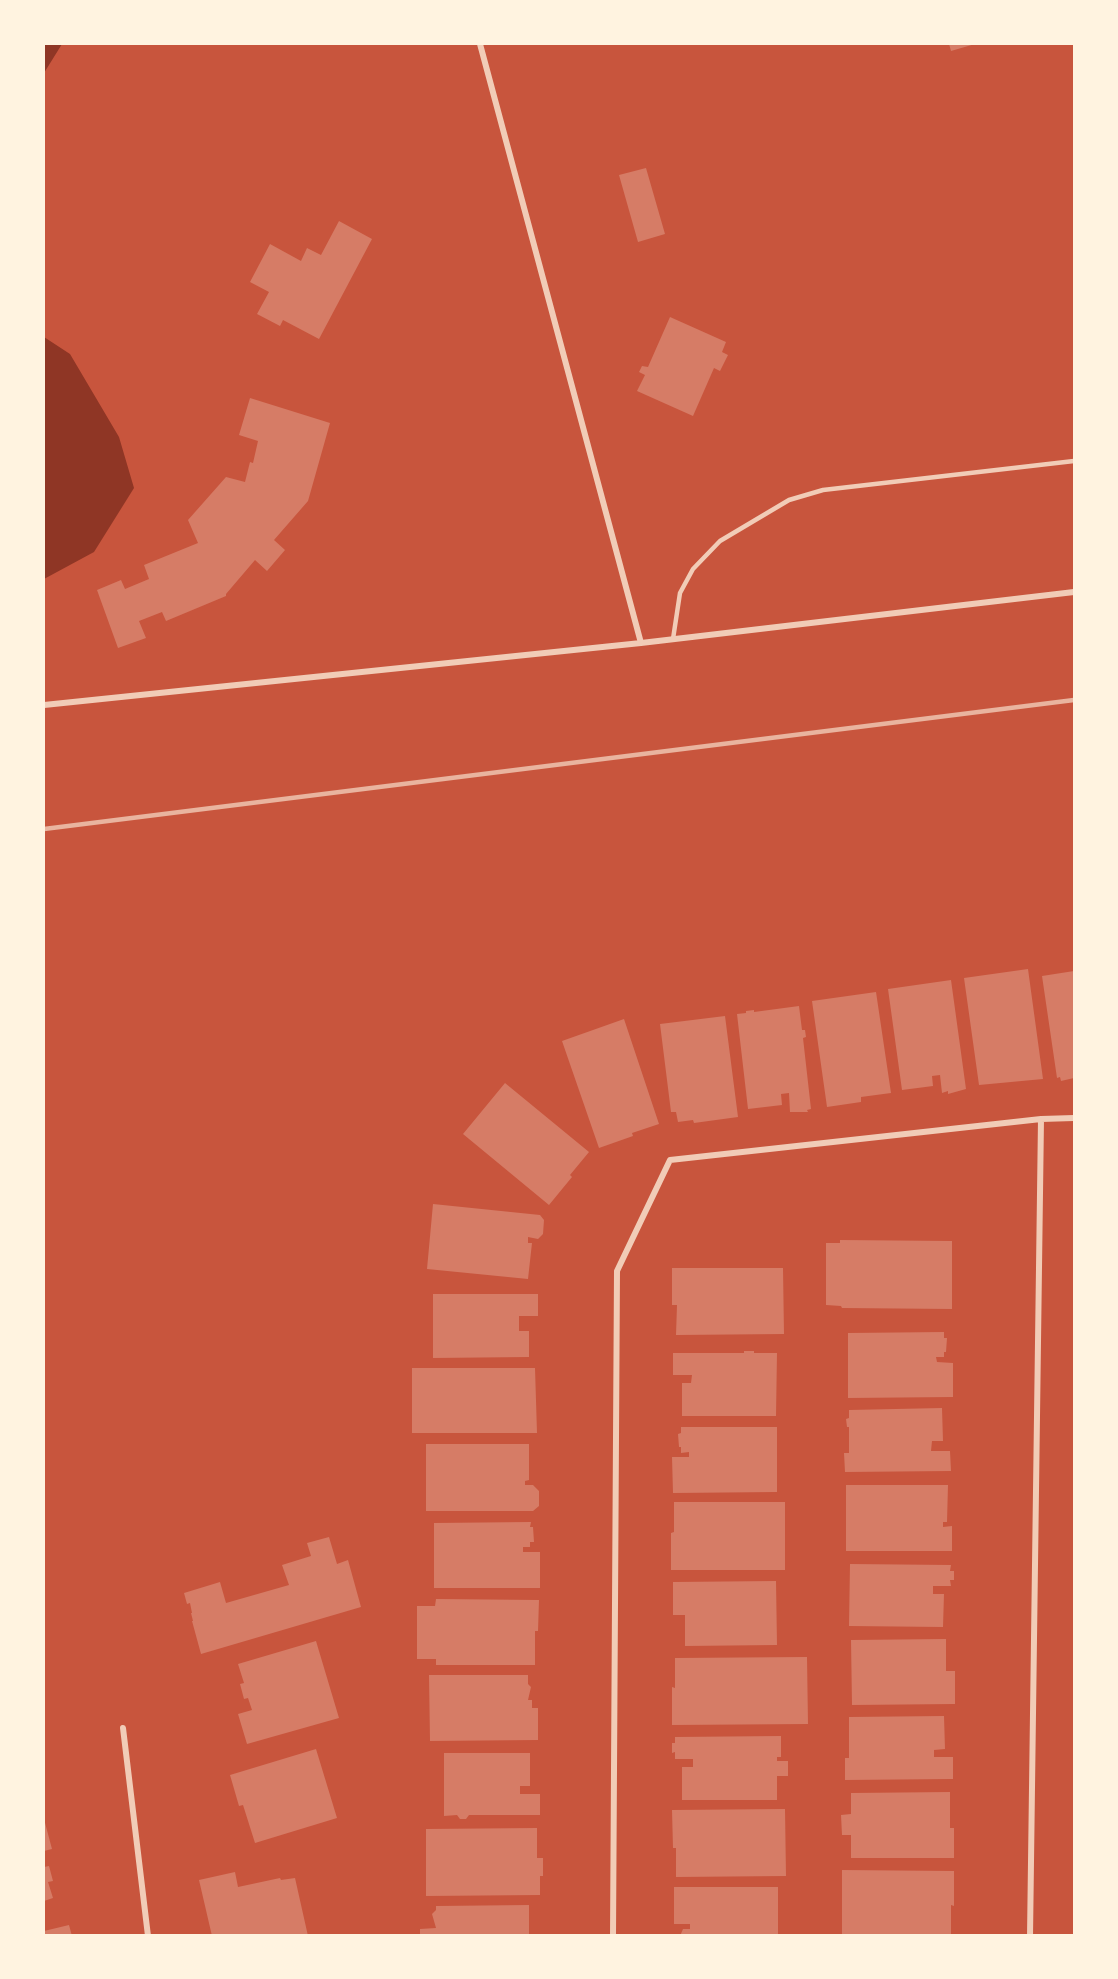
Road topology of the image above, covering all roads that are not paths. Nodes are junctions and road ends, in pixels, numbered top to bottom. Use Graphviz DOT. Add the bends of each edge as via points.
graph roads {
  1 [pos="480,44"];
  2 [pos="1074,461"];
  3 [pos="1074,592"];
  4 [pos="673,639"];
  5 [pos="641,643"];
  6 [pos="44,705"];
  7 [pos="1074,1118"];
  8 [pos="1041,1119"];
  9 [pos="123,1728"];
  10 [pos="148,1935"];
  11 [pos="613,1935"];
  12 [pos="1030,1935"];
  1 -- 5 [label="street"];
  2 -- 4 [label="lane" via="823,490 789,500 720,541 693,569 680,593"];
  3 -- 4 [label="street"];
  4 -- 5 [label="street"];
  5 -- 6 [label="street"];
  7 -- 8 [label="street"];
  8 -- 11 [label="street" via="670,1160 617,1271"];
  8 -- 12 [label="street"];
  9 -- 10 [label="street"];
}
